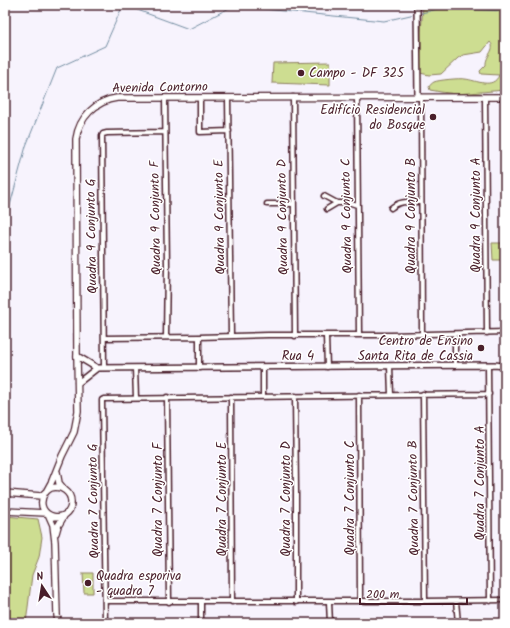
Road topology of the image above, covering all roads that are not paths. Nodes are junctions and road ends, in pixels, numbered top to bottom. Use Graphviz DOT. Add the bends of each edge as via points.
graph roads {
  1 [pos="417,7"];
  2 [pos="292,97"];
  3 [pos="357,97"];
  4 [pos="420,97"];
  5 [pos="485,97"];
  6 [pos="505,97"];
  7 [pos="165,98"];
  8 [pos="200,98"];
  9 [pos="228,98"];
  10 [pos="229,131"];
  11 [pos="165,132"];
  12 [pos="324,196"];
  13 [pos="421,202"];
  14 [pos="337,203"];
  15 [pos="267,204"];
  16 [pos="293,204"];
  17 [pos="357,205"];
  18 [pos="391,208"];
  19 [pos="327,209"];
  20 [pos="505,332"];
  21 [pos="487,333"];
  22 [pos="422,334"];
  23 [pos="455,334"];
  24 [pos="231,336"];
  25 [pos="295,336"];
  26 [pos="326,336"];
  27 [pos="359,336"];
  28 [pos="166,337"];
  29 [pos="199,337"];
  30 [pos="104,338"];
  31 [pos="77,356"];
  32 [pos="488,365"];
  33 [pos="503,365"];
  34 [pos="390,366"];
  35 [pos="455,366"];
  36 [pos="263,367"];
  37 [pos="327,367"];
  38 [pos="97,368"];
  39 [pos="104,368"];
  40 [pos="136,368"];
  41 [pos="199,368"];
  42 [pos="78,383"];
  43 [pos="423,394"];
  44 [pos="489,394"];
  45 [pos="359,395"];
  46 [pos="392,395"];
  47 [pos="263,396"];
  48 [pos="295,396"];
  49 [pos="231,397"];
  50 [pos="136,398"];
  51 [pos="167,398"];
  52 [pos="57,469"];
  53 [pos="65,490"];
  54 [pos="5,493"];
  55 [pos="45,493"];
  56 [pos="5,511"];
  57 [pos="48,514"];
  58 [pos="64,515"];
  59 [pos="55,542"];
  60 [pos="505,600"];
  61 [pos="105,601"];
  62 [pos="425,601"];
  63 [pos="456,601"];
  64 [pos="490,601"];
  65 [pos="169,602"];
  66 [pos="201,602"];
  67 [pos="232,602"];
  68 [pos="296,602"];
  69 [pos="329,602"];
  70 [pos="360,602"];
  71 [pos="57,623"];
  72 [pos="105,623"];
  73 [pos="201,623"];
  74 [pos="330,623"];
  75 [pos="458,623"];
  1 -- 4 [label="street"];
  2 -- 3 [label="main road, Avenida Contorno"];
  2 -- 9 [label="main road, Avenida Contorno"];
  2 -- 16 [label="street, Quadra 9 Conjunto D"];
  3 -- 4 [label="main road, Avenida Contorno"];
  3 -- 17 [label="street, Quadra 9 Conjunto C"];
  4 -- 5 [label="main road, Avenida Contorno"];
  4 -- 13 [label="street, Quadra 9 Conjunto B"];
  5 -- 6 [label="main road, Avenida Contorno"];
  5 -- 21 [label="street, Quadra 9 Conjunto A"];
  7 -- 8 [label="main road, Avenida Contorno"];
  7 -- 11 [label="street, Quadra 9 Conjunto F"];
  7 -- 31 [label="main road, Avenida Contorno" via="117,98 104,101 91,109 78,129"];
  8 -- 9 [label="main road, Avenida Contorno"];
  8 -- 10 [label="street" via="200,132"];
  9 -- 10 [label="street, Quadra 9 Conjunto E"];
  10 -- 24 [label="street, Quadra 9 Conjunto E"];
  11 -- 28 [label="street, Quadra 9 Conjunto F"];
  11 -- 30 [label="street, Quadra 9 Conjunto G" via="102,134"];
  12 -- 14 [label="street"];
  13 -- 18 [label="street" via="401,202"];
  13 -- 22 [label="street, Quadra 9 Conjunto B"];
  14 -- 17 [label="street"];
  14 -- 19 [label="street"];
  15 -- 16 [label="street"];
  16 -- 25 [label="street, Quadra 9 Conjunto D"];
  17 -- 27 [label="street, Quadra 9 Conjunto C"];
  20 -- 21 [label="street"];
  21 -- 23 [label="street"];
  22 -- 23 [label="street"];
  22 -- 27 [label="street"];
  23 -- 35 [label="street"];
  24 -- 25 [label="street"];
  24 -- 29 [label="street"];
  25 -- 26 [label="street"];
  26 -- 27 [label="street"];
  26 -- 37 [label="street"];
  28 -- 29 [label="street"];
  28 -- 30 [label="street"];
  29 -- 41 [label="street"];
  30 -- 39 [label="street, Quadra 9 Conjunto G"];
  31 -- 38 [label="street"];
  31 -- 42 [label="main road, Avenida Contorno"];
  32 -- 33 [label="street, Rua 4"];
  32 -- 35 [label="street, Rua 4"];
  32 -- 44 [label="street, Quadra 7 Conjunto A"];
  34 -- 35 [label="street, Rua 4"];
  34 -- 37 [label="street, Rua 4"];
  34 -- 46 [label="street"];
  36 -- 37 [label="street, Rua 4"];
  36 -- 41 [label="street, Rua 4"];
  36 -- 47 [label="street"];
  38 -- 39 [label="street, Rua 4"];
  38 -- 42 [label="street"];
  39 -- 40 [label="street, Rua 4"];
  40 -- 41 [label="street, Rua 4"];
  40 -- 50 [label="street"];
  42 -- 52 [label="main road, Avenida Contorno" via="78,411 74,432"];
  43 -- 44 [label="street"];
  43 -- 46 [label="street"];
  43 -- 62 [label="street, Quadra 7 Conjunto B"];
  44 -- 64 [label="street, Quadra 7 Conjunto A"];
  45 -- 46 [label="street"];
  45 -- 48 [label="street"];
  45 -- 70 [label="street, Quadra 7 Conjunto C"];
  47 -- 48 [label="street"];
  47 -- 49 [label="street"];
  48 -- 68 [label="street, Quadra 7 Conjunto D"];
  49 -- 51 [label="street"];
  49 -- 67 [label="street, Quadra 7 Conjunto E"];
  50 -- 51 [label="street"];
  50 -- 61 [label="street, Quadra 7 Conjunto G" via="102,400"];
  51 -- 65 [label="street, Quadra 7 Conjunto F"];
  52 -- 53 [label="main road" via="59,483"];
  52 -- 55 [label="main road, Avenida Contorno"];
  53 -- 55 [label="main road" via="55,488"];
  53 -- 58 [label="main road" via="71,498 71,503"];
  54 -- 55 [label="main road" via="41,496"];
  55 -- 57 [label="main road" via="41,502"];
  56 -- 57 [label="main road"];
  57 -- 58 [label="main road" via="54,517"];
  57 -- 59 [label="main road" via="52,521"];
  58 -- 59 [label="main road" via="58,526"];
  59 -- 71 [label="main road"];
  60 -- 64 [label="street"];
  61 -- 65 [label="street"];
  61 -- 72 [label="street, Quadra 7 Conjunto G"];
  62 -- 63 [label="street"];
  62 -- 70 [label="street"];
  63 -- 64 [label="street"];
  63 -- 75 [label="street"];
  65 -- 66 [label="street"];
  66 -- 67 [label="street"];
  66 -- 73 [label="street"];
  67 -- 68 [label="street"];
  68 -- 69 [label="street"];
  69 -- 70 [label="street"];
  69 -- 74 [label="street"];
}
